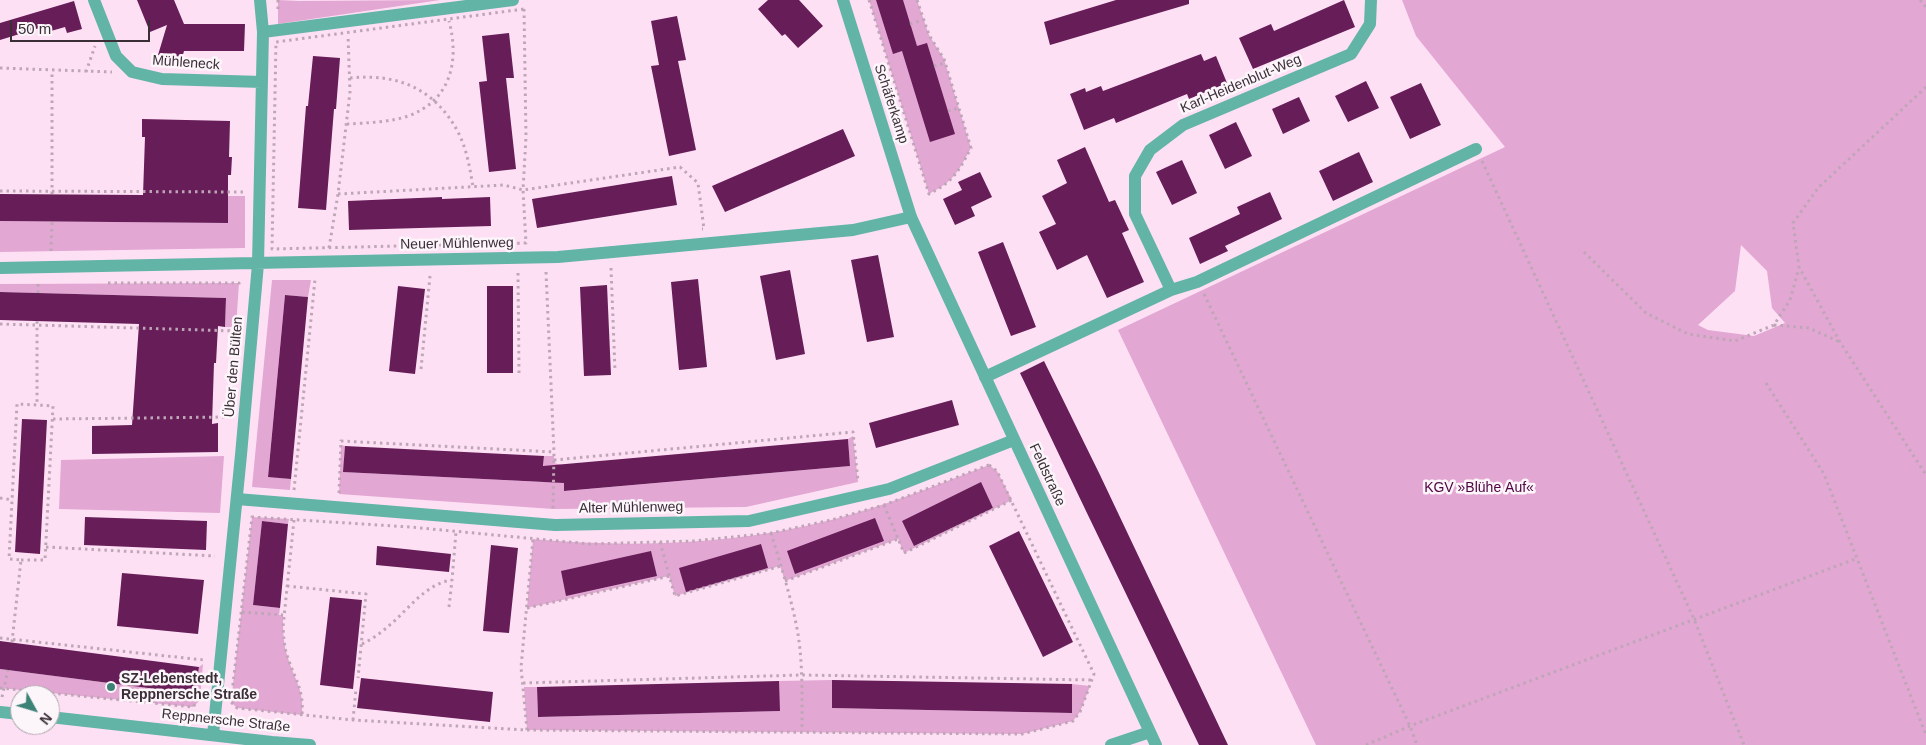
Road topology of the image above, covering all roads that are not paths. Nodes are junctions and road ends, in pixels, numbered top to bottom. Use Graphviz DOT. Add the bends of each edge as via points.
graph roads {
  1 [pos="94,0"];
  2 [pos="260,0"];
  3 [pos="513,0"];
  4 [pos="842,0"];
  5 [pos="1371,0"];
  6 [pos="263,32"];
  7 [pos="262,82"];
  8 [pos="1476,149"];
  9 [pos="911,217"];
  10 [pos="258,264"];
  11 [pos="0,268"];
  12 [pos="1171,290"];
  13 [pos="985,377"];
  14 [pos="1014,440"];
  15 [pos="237,499"];
  16 [pos="60,719"];
  17 [pos="1150,732"];
  18 [pos="213,735"];
  19 [pos="310,745"];
  20 [pos="1111,745"];
  21 [pos="1156,745"];
  1 -- 7 [label="street, Mühleneck" via="116,56 132,72 162,80"];
  2 -- 6 [label="street, Über den Bülten"];
  3 -- 6 [label="street"];
  4 -- 9 [label="street, Schäferkamp"];
  5 -- 12 [label="street, Karl-Heidenblut-Weg" via="1370,24 1351,54 1183,125 1150,150 1136,176 1135,214"];
  6 -- 7 [label="street, Über den Bülten"];
  7 -- 10 [label="street, Über den Bülten"];
  8 -- 12 [label="street" via="1197,282"];
  9 -- 10 [label="street, Neuer Mühlenweg" via="853,230 558,257"];
  9 -- 13 [label="street, Feldstraße"];
  10 -- 11 [label="street, Neuer Mühlenweg"];
  10 -- 15 [label="street, Über den Bülten"];
  12 -- 13 [label="street"];
  13 -- 14 [label="street, Feldstraße"];
  14 -- 15 [label="street, Alter Mühlenweg" via="889,489 749,521 555,525"];
  14 -- 17 [label="street, Feldstraße"];
  15 -- 18 [label="street, Über den Bülten"];
  16 -- 18 [label="street, Reppnersche Straße"];
  17 -- 20 [label="street"];
  17 -- 21 [label="street, Feldstraße"];
  18 -- 19 [label="street, Reppnersche Straße"];
}
